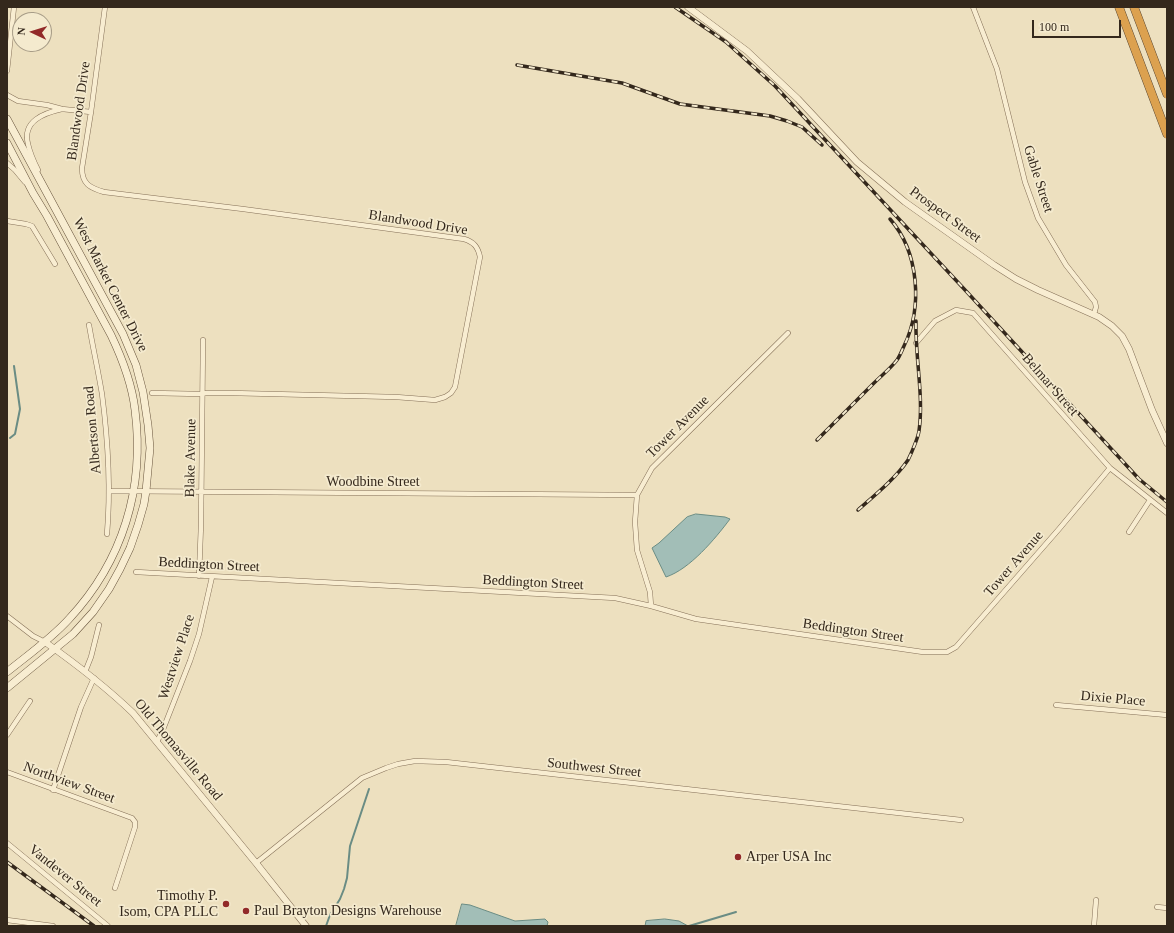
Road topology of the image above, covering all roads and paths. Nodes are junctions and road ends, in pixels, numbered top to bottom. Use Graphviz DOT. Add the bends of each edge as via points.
graph roads {
  1 [pos="14,7"];
  2 [pos="105,7"];
  3 [pos="688,7"];
  4 [pos="973,7"];
  5 [pos="1120,7"];
  6 [pos="1134,7"];
  7 [pos="7,70"];
  8 [pos="1167,94"];
  9 [pos="7,95"];
  10 [pos="62,109"];
  11 [pos="91,112"];
  12 [pos="7,119"];
  13 [pos="1167,134"];
  14 [pos="7,143"];
  15 [pos="7,163"];
  16 [pos="44,186"];
  17 [pos="33,193"];
  18 [pos="7,221"];
  19 [pos="55,264"];
  20 [pos="1094,314"];
  21 [pos="89,324"];
  22 [pos="788,334"];
  23 [pos="203,340"];
  24 [pos="916,343"];
  25 [pos="152,393"];
  26 [pos="203,394"];
  27 [pos="1167,443"];
  28 [pos="1110,468"];
  29 [pos="109,491"];
  30 [pos="134,491"];
  31 [pos="146,491"];
  32 [pos="202,492"];
  33 [pos="637,495"];
  34 [pos="1150,500"];
  35 [pos="1167,513"];
  36 [pos="1129,532"];
  37 [pos="107,534"];
  38 [pos="136,572"];
  39 [pos="199,576"];
  40 [pos="212,577"];
  41 [pos="651,606"];
  42 [pos="7,616"];
  43 [pos="99,625"];
  44 [pos="45,642"];
  45 [pos="55,649"];
  46 [pos="923,652"];
  47 [pos="7,672"];
  48 [pos="86,672"];
  49 [pos="94,678"];
  50 [pos="7,688"];
  51 [pos="30,701"];
  52 [pos="1056,705"];
  53 [pos="1167,715"];
  54 [pos="7,735"];
  55 [pos="157,742"];
  56 [pos="7,772"];
  57 [pos="53,790"];
  58 [pos="961,820"];
  59 [pos="7,843"];
  60 [pos="256,863"];
  61 [pos="115,888"];
  62 [pos="1096,900"];
  63 [pos="1157,907"];
  64 [pos="1167,908"];
  65 [pos="7,920"];
  66 [pos="304,925"];
  67 [pos="53,926"];
  68 [pos="108,926"];
  69 [pos="1094,926"];
  1 -- 7 [label="street"];
  2 -- 11 [label="street, Blandwood Drive"];
  3 -- 20 [label="street, Prospect Street" via="747,51 798,99 857,162 905,202 1005,272 1038,290"];
  4 -- 20 [label="street, Gable Street" via="997,69 1025,182 1038,218 1066,265 1095,302"];
  5 -- 13 [label="highway"];
  6 -- 8 [label="highway"];
  9 -- 10 [label="street" via="18,101"];
  10 -- 11 [label="street"];
  10 -- 16 [label="street" via="39,116 29,127 28,143"];
  11 -- 26 [label="street, Blandwood Drive" via="82,175 93,189 464,240 474,244 479,251 480,260 455,387 445,397 435,400"];
  12 -- 16 [label="main road, West Market Center Drive"];
  14 -- 17 [label="main road, West Market Center Drive"];
  15 -- 17 [label="street"];
  16 -- 31 [label="main road, West Market Center Drive" via="123,334 136,365 143,392 150,448"];
  17 -- 30 [label="main road, West Market Center Drive" via="120,355 135,409 138,450"];
  18 -- 19 [label="street" via="32,226"];
  20 -- 27 [label="street, Prospect Street" via="1112,326 1126,343"];
  21 -- 29 [label="street, Albertson Road" via="102,394"];
  22 -- 33 [label="street, Tower Avenue" via="652,468"];
  23 -- 26 [label="street, Blake Avenue"];
  24 -- 28 [label="street, Belmar Street" via="935,321 956,310 972,313"];
  25 -- 26 [label="street, Blandwood Drive"];
  26 -- 32 [label="street, Blake Avenue"];
  28 -- 34 [label="street, Belmar Street"];
  28 -- 46 [label="street, Tower Avenue" via="956,647 947,652"];
  29 -- 30 [label="street, Woodbine Street"];
  29 -- 37 [label="street, Albertson Road"];
  30 -- 31 [label="street, Woodbine Street"];
  30 -- 44 [label="main road, West Market Center Drive" via="129,514 117,546 102,575 69,620"];
  31 -- 32 [label="street, Woodbine Street"];
  31 -- 45 [label="main road, West Market Center Drive" via="130,548 109,589 74,634"];
  32 -- 33 [label="street, Woodbine Street"];
  32 -- 39 [label="street, Blake Avenue"];
  33 -- 41 [label="street, Tower Avenue" via="637,550 650,592"];
  34 -- 35 [label="street, Belmar Street"];
  34 -- 36 [label="street"];
  38 -- 39 [label="street, Beddington Street"];
  39 -- 40 [label="street, Beddington Street"];
  40 -- 41 [label="street, Beddington Street" via="615,598"];
  40 -- 55 [label="street, Westview Place" via="199,634"];
  41 -- 46 [label="street, Beddington Street" via="696,620"];
  42 -- 44 [label="street, Old Thomasville Road"];
  43 -- 48 [label="street"];
  44 -- 45 [label="street, Old Thomasville Road"];
  44 -- 47 [label="main road, West Market Center Drive"];
  45 -- 48 [label="street, Old Thomasville Road"];
  45 -- 50 [label="main road, West Market Center Drive"];
  48 -- 49 [label="street, Old Thomasville Road"];
  49 -- 55 [label="street, Old Thomasville Road" via="133,713"];
  49 -- 57 [label="street" via="81,707"];
  51 -- 54 [label="street"];
  52 -- 53 [label="street, Dixie Place"];
  55 -- 60 [label="street, Old Thomasville Road"];
  56 -- 57 [label="street, Northview Street"];
  57 -- 61 [label="street, Northview Street" via="132,818 135,822"];
  58 -- 60 [label="street, Southwest Street" via="415,761 386,768 362,778"];
  59 -- 68 [label="street, Vandever Street"];
  60 -- 66 [label="street, Old Thomasville Road"];
  62 -- 69 [label="street"];
  63 -- 64 [label="street"];
  65 -- 67 [label="street"];
}
